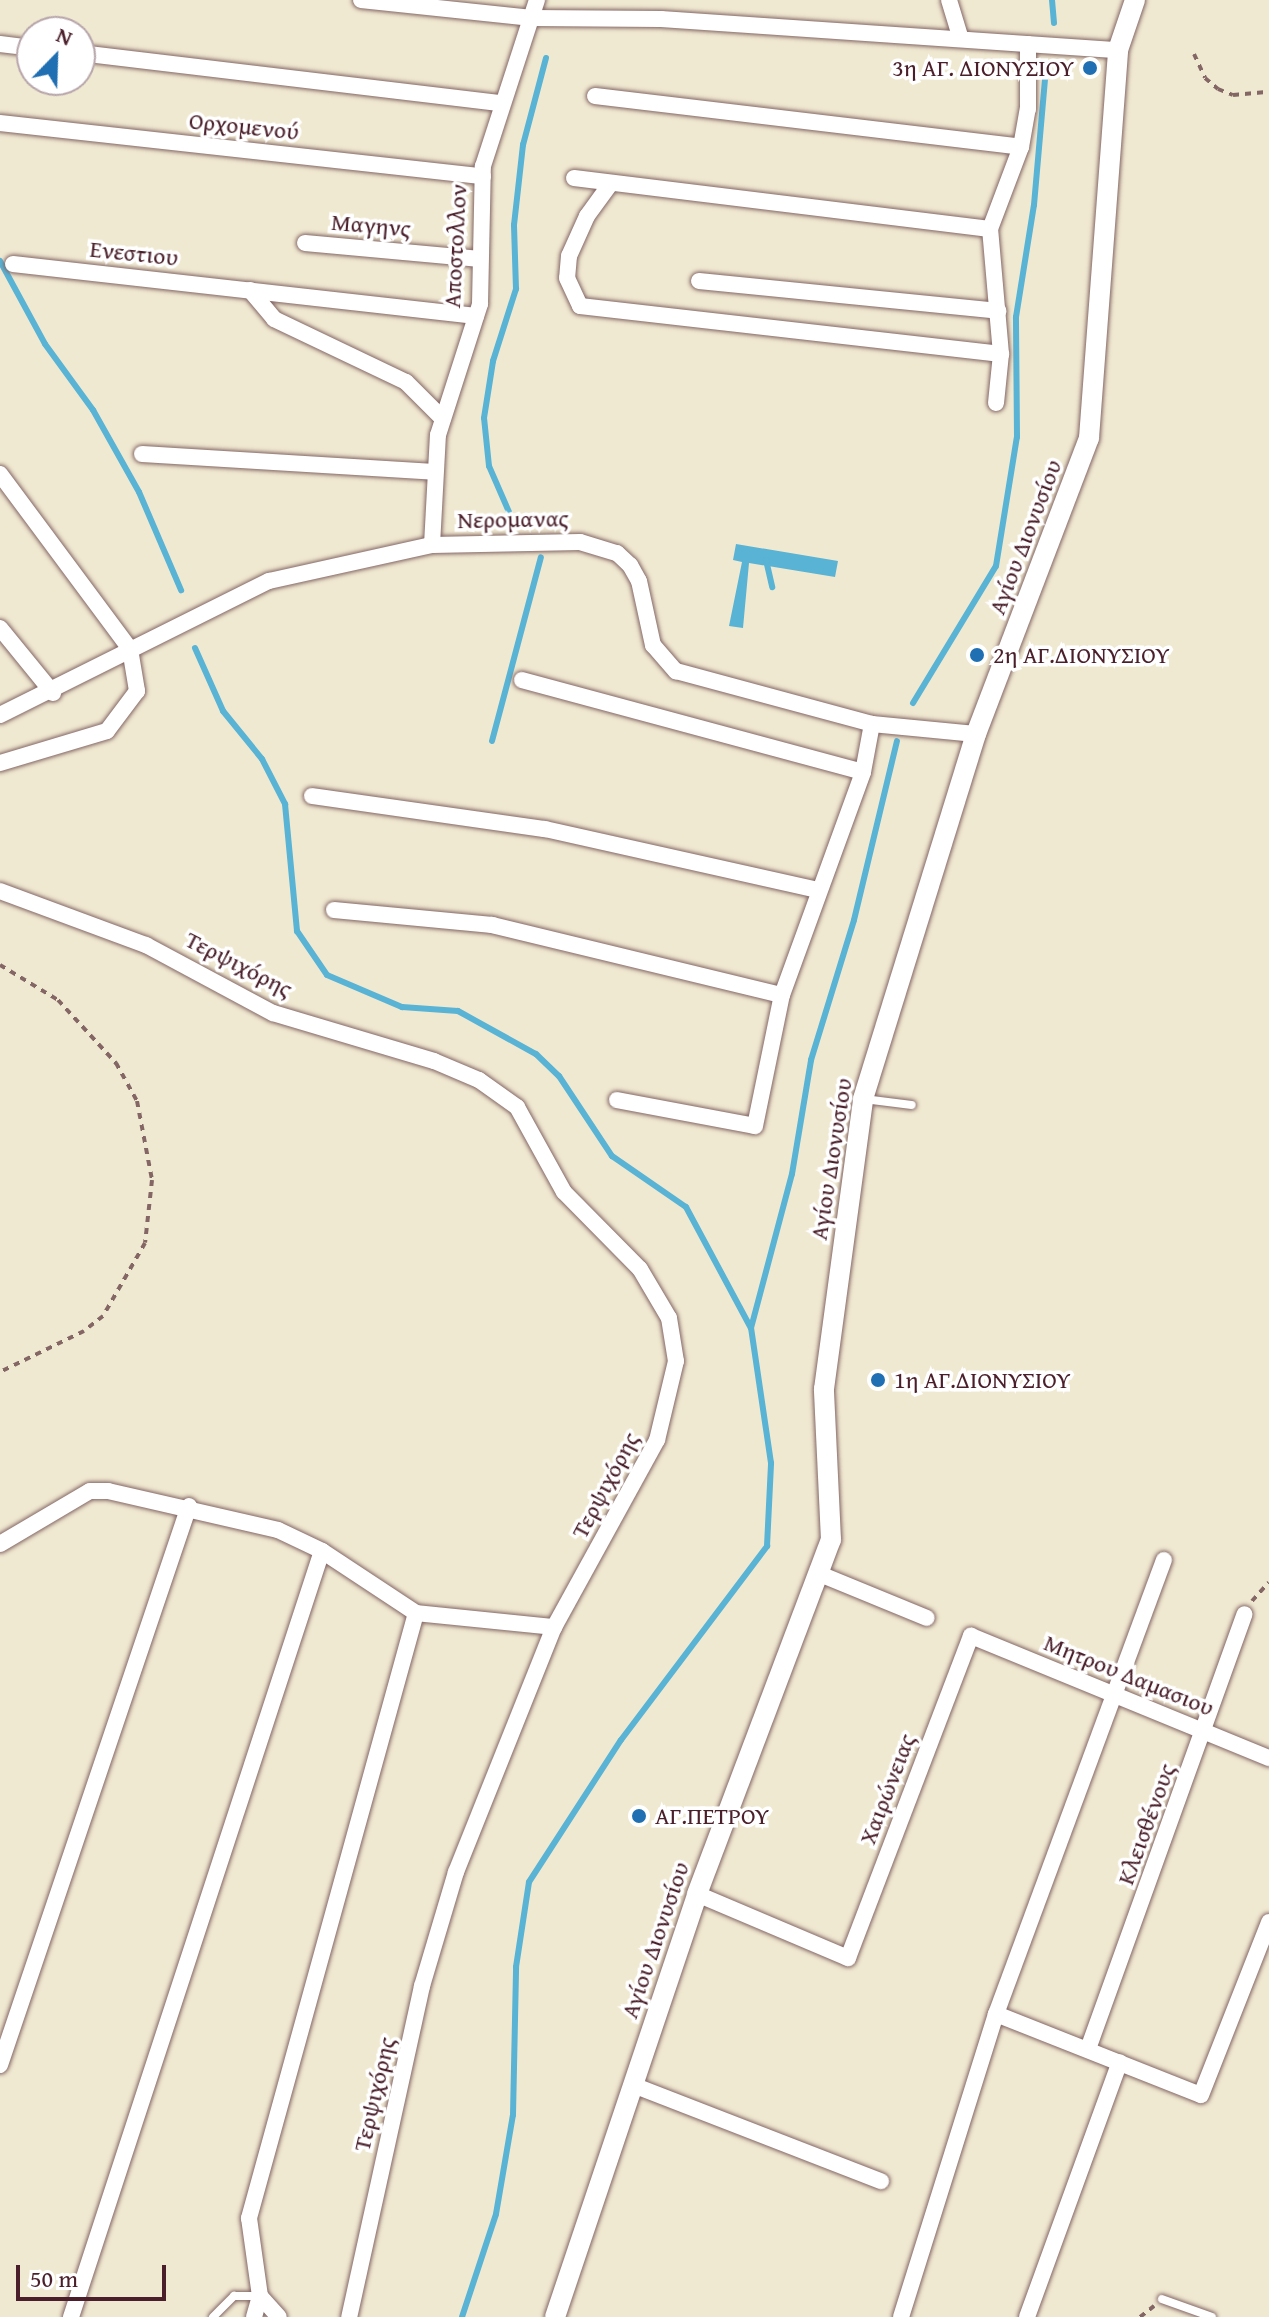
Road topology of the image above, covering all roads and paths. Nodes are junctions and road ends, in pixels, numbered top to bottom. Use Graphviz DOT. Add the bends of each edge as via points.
graph roads {
  1 [pos="361,0"];
  2 [pos="537,0"];
  3 [pos="949,0"];
  4 [pos="1135,0"];
  5 [pos="532,18"];
  6 [pos="960,37"];
  7 [pos="1028,44"];
  8 [pos="1118,50"];
  9 [pos="1194,54"];
  10 [pos="96,55"];
  11 [pos="1269,92"];
  12 [pos="595,96"];
  13 [pos="501,103"];
  14 [pos="0,123"];
  15 [pos="1021,147"];
  16 [pos="483,176"];
  17 [pos="574,178"];
  18 [pos="611,183"];
  19 [pos="990,229"];
  20 [pos="305,243"];
  21 [pos="480,259"];
  22 [pos="13,264"];
  23 [pos="699,281"];
  24 [pos="250,290"];
  25 [pos="999,311"];
  26 [pos="476,316"];
  27 [pos="1001,354"];
  28 [pos="996,403"];
  29 [pos="443,419"];
  30 [pos="142,454"];
  31 [pos="434,472"];
  32 [pos="0,474"];
  33 [pos="432,545"];
  34 [pos="0,628"];
  35 [pos="130,649"];
  36 [pos="522,680"];
  37 [pos="53,693"];
  38 [pos="0,715"];
  39 [pos="872,724"];
  40 [pos="976,734"];
  41 [pos="0,763"];
  42 [pos="863,772"];
  43 [pos="312,796"];
  44 [pos="817,890"];
  45 [pos="0,891"];
  46 [pos="334,910"];
  47 [pos="0,965"];
  48 [pos="782,995"];
  49 [pos="863,1099"];
  50 [pos="617,1100"];
  51 [pos="912,1105"];
  52 [pos="0,1372"];
  53 [pos="189,1506"];
  54 [pos="0,1544"];
  55 [pos="322,1551"];
  56 [pos="1164,1560"];
  57 [pos="822,1575"];
  58 [pos="1269,1582"];
  59 [pos="416,1613"];
  60 [pos="1245,1614"];
  61 [pos="927,1618"];
  62 [pos="554,1627"];
  63 [pos="971,1636"];
  64 [pos="1115,1695"];
  65 [pos="1206,1732"];
  66 [pos="1269,1758"];
  67 [pos="697,1894"];
  68 [pos="1269,1922"];
  69 [pos="996,2014"];
  70 [pos="1088,2049"];
  71 [pos="1120,2062"];
  72 [pos="0,2065"];
  73 [pos="633,2085"];
  74 [pos="881,2181"];
  75 [pos="260,2296"];
  76 [pos="1162,2299"];
  77 [pos="71,2317"];
  78 [pos="213,2317"];
  79 [pos="254,2317"];
  80 [pos="279,2317"];
  81 [pos="349,2317"];
  82 [pos="555,2317"];
  83 [pos="901,2317"];
  84 [pos="1027,2317"];
  85 [pos="1212,2317"];
  1 -- 5 [label="street"];
  2 -- 5 [label="street, Αποστολλον"];
  3 -- 6 [label="street"];
  4 -- 8 [label="street, Αγίου Διονυσίου"];
  5 -- 6 [label="street" via="661,19"];
  5 -- 13 [label="street, Αποστολλον"];
  6 -- 7 [label="street"];
  7 -- 8 [label="street"];
  7 -- 15 [label="street" via="1028,109"];
  8 -- 40 [label="street, Αγίου Διονυσίου" via="1089,438"];
  9 -- 11 [label="path" via="1205,78 1218,89 1233,95"];
  10 -- 13 [label="street"];
  12 -- 15 [label="street"];
  13 -- 16 [label="street, Αποστολλον"];
  14 -- 16 [label="street, Ορχομενού"];
  15 -- 19 [label="street"];
  16 -- 21 [label="street, Αποστολλον"];
  17 -- 18 [label="street"];
  18 -- 19 [label="street"];
  18 -- 27 [label="street" via="587,216 569,256 567,278 580,306"];
  19 -- 25 [label="street"];
  20 -- 21 [label="street, Μαγηνς"];
  21 -- 26 [label="street, Αποστολλον"];
  22 -- 24 [label="street, Ενεστιου"];
  23 -- 25 [label="street"];
  24 -- 26 [label="street, Ενεστιου"];
  24 -- 29 [label="street" via="274,319 406,382"];
  25 -- 27 [label="street"];
  26 -- 29 [label="street, Αποστολλον"];
  27 -- 28 [label="street"];
  29 -- 31 [label="street, Αποστολλον"];
  30 -- 31 [label="street"];
  31 -- 33 [label="street, Αποστολλον"];
  32 -- 35 [label="street"];
  33 -- 35 [label="street, Νερομανας" via="269,581"];
  33 -- 39 [label="street, Νερομανας" via="600,546 630,565 639,581 653,645 676,671"];
  34 -- 37 [label="street"];
  35 -- 37 [label="street, Νερομανας"];
  35 -- 41 [label="street" via="137,691 107,731"];
  36 -- 42 [label="street"];
  37 -- 38 [label="street, Νερομανας"];
  39 -- 40 [label="street, Νερομανας"];
  39 -- 42 [label="street"];
  40 -- 49 [label="street, Αγίου Διονυσίου"];
  42 -- 44 [label="street"];
  43 -- 44 [label="street" via="545,829"];
  44 -- 48 [label="street"];
  45 -- 62 [label="street, Τερψιχόρης" via="146,945 273,1013 434,1061 479,1080 517,1107 564,1192 657,1291 669,1318 676,1361 657,1440"];
  46 -- 48 [label="street" via="492,925"];
  47 -- 52 [label="path" via="58,1000 116,1063 137,1101 152,1180 145,1243 103,1316 84,1331"];
  48 -- 50 [label="street" via="755,1126"];
  49 -- 51 [label="lane"];
  49 -- 57 [label="street, Αγίου Διονυσίου" via="824,1389 832,1506"];
  53 -- 54 [label="street" via="90,1491"];
  53 -- 55 [label="street" via="278,1530"];
  53 -- 72 [label="street"];
  55 -- 59 [label="street"];
  55 -- 77 [label="street"];
  56 -- 64 [label="street"];
  57 -- 61 [label="street"];
  57 -- 67 [label="street, Αγίου Διονυσίου"];
  58 -- 60 [label="path"];
  59 -- 62 [label="street"];
  59 -- 75 [label="street" via="249,2218"];
  60 -- 65 [label="street, Κλεισθένους"];
  62 -- 81 [label="street, Τερψιχόρης" via="456,1872 422,1986"];
  63 -- 64 [label="street, Μητρου Δαμασιου"];
  63 -- 67 [label="street, Χαιρώνειας" via="848,1958"];
  64 -- 65 [label="street, Μητρου Δαμασιου"];
  64 -- 69 [label="street"];
  65 -- 66 [label="street, Μητρου Δαμασιου"];
  65 -- 70 [label="street, Κλεισθένους"];
  67 -- 73 [label="street, Αγίου Διονυσίου"];
  68 -- 71 [label="street" via="1201,2095"];
  69 -- 70 [label="street"];
  69 -- 83 [label="street"];
  70 -- 71 [label="street"];
  71 -- 84 [label="street"];
  73 -- 74 [label="street"];
  73 -- 82 [label="street, Αγίου Διονυσίου"];
  75 -- 78 [label="lane" via="234,2296"];
  75 -- 79 [label="street"];
  75 -- 80 [label="street"];
  76 -- 85 [label="lane"];
}
